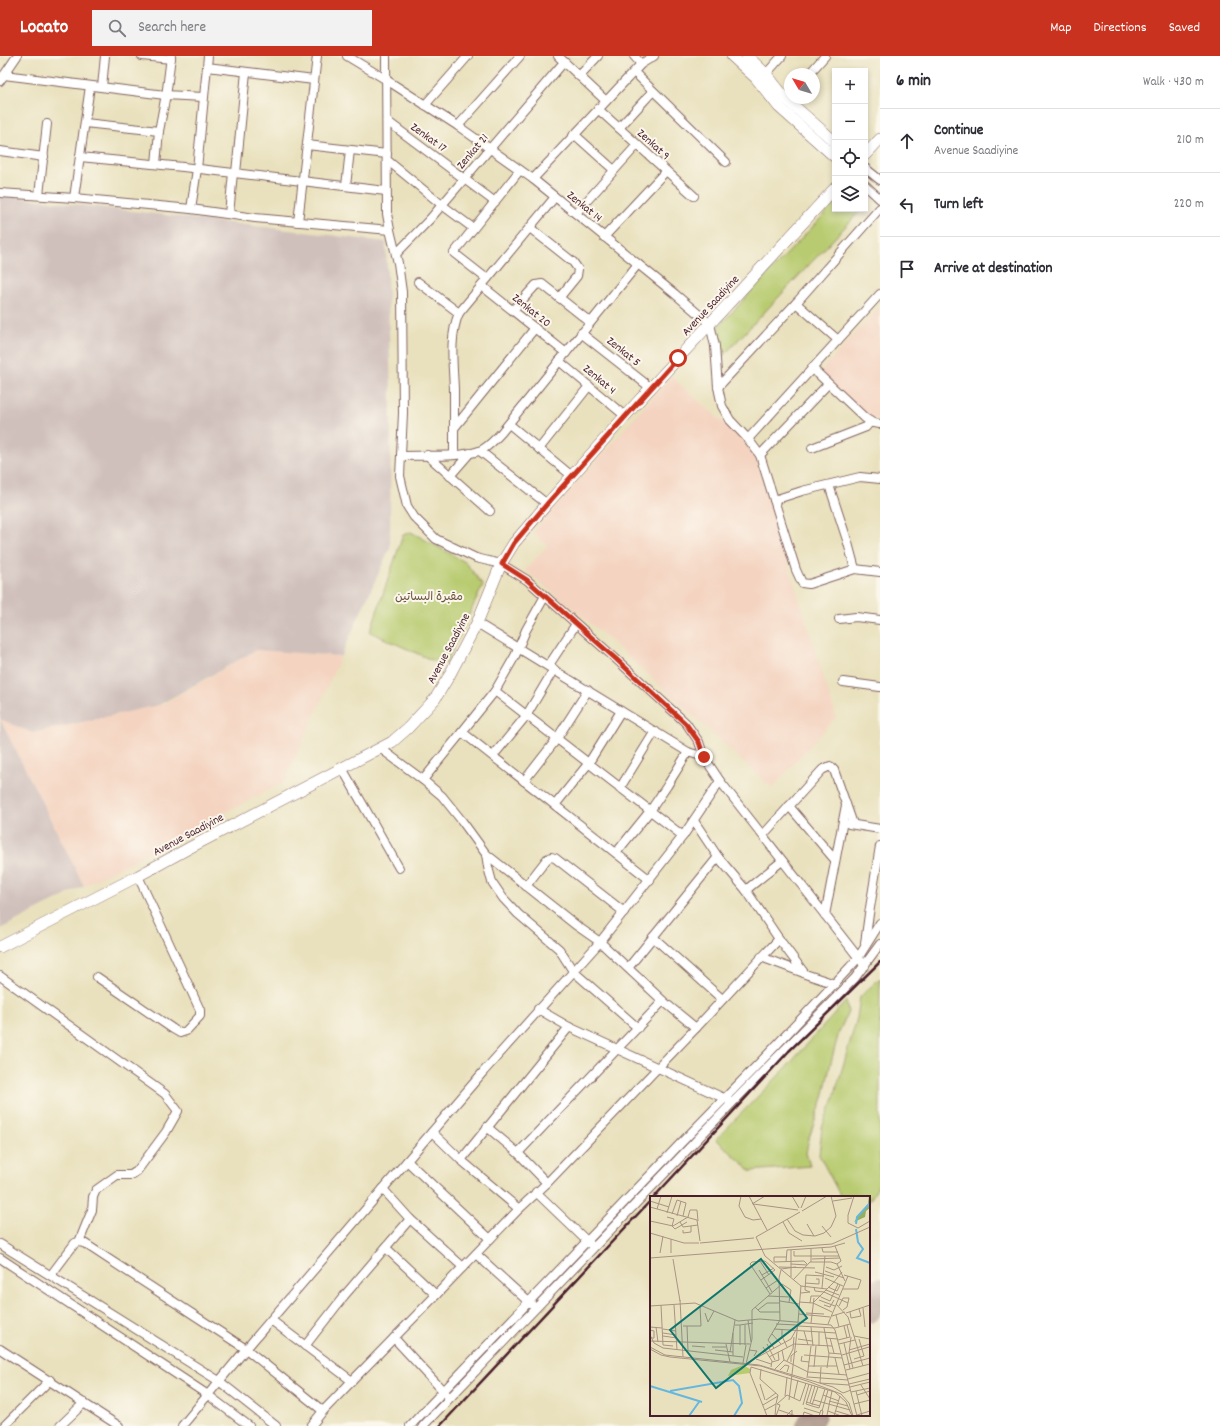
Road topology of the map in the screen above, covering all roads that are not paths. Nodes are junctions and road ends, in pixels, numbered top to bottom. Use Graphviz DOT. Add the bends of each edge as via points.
graph roads {
  1 [pos="17,56"];
  2 [pos="105,56"];
  3 [pos="142,56"];
  4 [pos="208,56"];
  5 [pos="317,56"];
  6 [pos="347,56"];
  7 [pos="386,56"];
  8 [pos="468,56"];
  9 [pos="520,56"];
  10 [pos="558,56"];
  11 [pos="598,56"];
  12 [pos="634,56"];
  13 [pos="654,56"];
  14 [pos="732,56"];
  15 [pos="747,56"];
  16 [pos="782,56"];
  17 [pos="826,56"];
  18 [pos="171,57"];
  19 [pos="564,62"];
  20 [pos="642,64"];
  21 [pos="207,67"];
  22 [pos="815,68"];
  23 [pos="246,72"];
  24 [pos="634,72"];
  25 [pos="766,74"];
  26 [pos="579,76"];
  27 [pos="2,78"];
  28 [pos="385,79"];
  29 [pos="314,80"];
  30 [pos="90,86"];
  31 [pos="102,87"];
  32 [pos="653,91"];
  33 [pos="784,93"];
  34 [pos="165,95"];
  35 [pos="203,97"];
  36 [pos="606,101"];
  37 [pos="795,104"];
  38 [pos="425,105"];
  39 [pos="598,109"];
  40 [pos="387,121"];
  41 [pos="85,123"];
  42 [pos="47,124"];
  43 [pos="458,126"];
  44 [pos="618,128"];
  45 [pos="159,131"];
  46 [pos="574,134"];
  47 [pos="880,139"];
  48 [pos="833,140"];
  49 [pos="307,145"];
  50 [pos="637,145"];
  51 [pos="490,148"];
  52 [pos="350,150"];
  53 [pos="0,151"];
  54 [pos="868,152"];
  55 [pos="832,154"];
  56 [pos="44,157"];
  57 [pos="80,157"];
  58 [pos="387,157"];
  59 [pos="726,162"];
  60 [pos="156,164"];
  61 [pos="197,169"];
  62 [pos="520,170"];
  63 [pos="614,170"];
  64 [pos="868,170"];
  65 [pos="666,171"];
  66 [pos="235,173"];
  67 [pos="464,179"];
  68 [pos="533,179"];
  69 [pos="880,180"];
  70 [pos="303,182"];
  71 [pos="346,186"];
  72 [pos="868,188"];
  73 [pos="386,191"];
  74 [pos="832,191"];
  75 [pos="0,193"];
  76 [pos="39,195"];
  77 [pos="694,196"];
  78 [pos="74,198"];
  79 [pos="555,198"];
  80 [pos="880,199"];
  81 [pos="495,202"];
  82 [pos="442,205"];
  83 [pos="880,208"];
  84 [pos="191,209"];
  85 [pos="576,213"];
  86 [pos="229,214"];
  87 [pos="298,222"];
  88 [pos="473,228"];
  89 [pos="530,228"];
  90 [pos="390,230"];
  91 [pos="604,237"];
  92 [pos="396,254"];
  93 [pos="638,264"];
  94 [pos="418,282"];
  95 [pos="484,283"];
  96 [pos="880,294"];
  97 [pos="559,298"];
  98 [pos="796,303"];
  99 [pos="513,310"];
  100 [pos="459,313"];
  101 [pos="590,322"];
  102 [pos="710,324"];
  103 [pos="535,328"];
  104 [pos="581,333"];
  105 [pos="838,340"];
  106 [pos="566,353"];
  107 [pos="559,361"];
  108 [pos="812,368"];
  109 [pos="828,384"];
  110 [pos="589,386"];
  111 [pos="718,387"];
  112 [pos="651,388"];
  113 [pos="625,416"];
  114 [pos="870,422"];
  115 [pos="509,424"];
  116 [pos="880,424"];
  117 [pos="455,428"];
  118 [pos="748,439"];
  119 [pos="812,448"];
  120 [pos="539,449"];
  121 [pos="480,451"];
  122 [pos="470,453"];
  123 [pos="454,454"];
  124 [pos="427,455"];
  125 [pos="401,456"];
  126 [pos="760,456"];
  127 [pos="450,476"];
  128 [pos="572,476"];
  129 [pos="880,479"];
  130 [pos="829,485"];
  131 [pos="774,500"];
  132 [pos="547,504"];
  133 [pos="490,511"];
  134 [pos="502,564"];
  135 [pos="855,569"];
  136 [pos="880,572"];
  137 [pos="545,596"];
  138 [pos="839,620"];
  139 [pos="880,620"];
  140 [pos="477,622"];
  141 [pos="576,624"];
  142 [pos="518,647"];
  143 [pos="552,667"];
  144 [pos="842,682"];
  145 [pos="880,687"];
  146 [pos="588,690"];
  147 [pos="495,691"];
  148 [pos="622,710"];
  149 [pos="526,716"];
  150 [pos="655,731"];
  151 [pos="462,732"];
  152 [pos="556,740"];
  153 [pos="380,748"];
  154 [pos="688,752"];
  155 [pos="493,756"];
  156 [pos="704,757"];
  157 [pos="588,764"];
  158 [pos="342,768"];
  159 [pos="423,780"];
  160 [pos="524,781"];
  161 [pos="720,781"];
  162 [pos="620,788"];
  163 [pos="846,804"];
  164 [pos="554,805"];
  165 [pos="789,806"];
  166 [pos="650,811"];
  167 [pos="694,821"];
  168 [pos="842,822"];
  169 [pos="853,824"];
  170 [pos="880,829"];
  171 [pos="763,835"];
  172 [pos="683,836"];
  173 [pos="880,846"];
  174 [pos="616,853"];
  175 [pos="486,854"];
  176 [pos="718,857"];
  177 [pos="835,860"];
  178 [pos="782,861"];
  179 [pos="399,868"];
  180 [pos="138,876"];
  181 [pos="650,880"];
  182 [pos="526,886"];
  183 [pos="746,890"];
  184 [pos="624,912"];
  185 [pos="825,914"];
  186 [pos="880,923"];
  187 [pos="653,937"];
  188 [pos="779,939"];
  189 [pos="600,942"];
  190 [pos="880,944"];
  191 [pos="0,946"];
  192 [pos="865,946"];
  193 [pos="761,957"];
  194 [pos="858,958"];
  195 [pos="865,966"];
  196 [pos="628,968"];
  197 [pos="573,971"];
  198 [pos="805,974"];
  199 [pos="0,976"];
  200 [pos="97,977"];
  201 [pos="835,984"];
  202 [pos="722,999"];
  203 [pos="663,1001"];
  204 [pos="538,1009"];
  205 [pos="569,1027"];
  206 [pos="638,1028"];
  207 [pos="696,1028"];
  208 [pos="618,1049"];
  209 [pos="657,1068"];
  210 [pos="725,1098"];
  211 [pos="733,1102"];
  212 [pos="487,1127"];
  213 [pos="432,1132"];
  214 [pos="518,1153"];
  215 [pos="461,1160"];
  216 [pos="407,1161"];
  217 [pos="548,1183"];
  218 [pos="383,1189"];
  219 [pos="536,1192"];
  220 [pos="519,1209"];
  221 [pos="410,1219"];
  222 [pos="490,1239"];
  223 [pos="587,1241"];
  224 [pos="80,1242"];
  225 [pos="0,1244"];
  226 [pos="593,1247"];
  227 [pos="386,1248"];
  228 [pos="476,1254"];
  229 [pos="0,1258"];
  230 [pos="463,1267"];
  231 [pos="51,1275"];
  232 [pos="436,1295"];
  233 [pos="529,1302"];
  234 [pos="536,1308"];
  235 [pos="271,1320"];
  236 [pos="394,1338"];
  237 [pos="305,1346"];
  238 [pos="0,1349"];
  239 [pos="246,1349"];
  240 [pos="50,1380"];
  241 [pos="352,1381"];
  242 [pos="219,1382"];
  243 [pos="444,1391"];
  244 [pos="208,1395"];
  245 [pos="451,1398"];
  246 [pos="84,1402"];
  247 [pos="323,1411"];
  248 [pos="4,1426"];
  249 [pos="60,1426"];
  250 [pos="119,1426"];
  251 [pos="182,1426"];
  252 [pos="249,1426"];
  253 [pos="276,1426"];
  254 [pos="311,1426"];
  255 [pos="410,1426"];
  256 [pos="423,1426"];
  1 -- 27 [label="street"];
  2 -- 31 [label="street"];
  3 -- 18 [label="street"];
  4 -- 21 [label="street"];
  5 -- 29 [label="street"];
  6 -- 28 [label="street, Zenkat 14"];
  7 -- 28 [label="street"];
  8 -- 38 [label="street"];
  9 -- 43 [label="street"];
  10 -- 19 [label="street"];
  11 -- 26 [label="street"];
  12 -- 20 [label="street"];
  13 -- 20 [label="street"];
  14 -- 55 [label="main road" via="756,78 779,107"];
  15 -- 25 [label="main road"];
  16 -- 25 [label="street"];
  17 -- 22 [label="street"];
  18 -- 34 [label="street"];
  19 -- 26 [label="street"];
  19 -- 51 [label="street, Zenkat 21"];
  20 -- 24 [label="street"];
  21 -- 23 [label="street"];
  21 -- 35 [label="street"];
  23 -- 29 [label="street"];
  23 -- 66 [label="street"];
  24 -- 32 [label="street"];
  24 -- 36 [label="street"];
  25 -- 33 [label="main road"];
  26 -- 36 [label="street"];
  27 -- 30 [label="street"];
  28 -- 38 [label="street, Zenkat 14"];
  28 -- 40 [label="street"];
  29 -- 49 [label="street"];
  30 -- 31 [label="street"];
  30 -- 41 [label="street"];
  31 -- 34 [label="street"];
  32 -- 44 [label="street"];
  32 -- 59 [label="street"];
  34 -- 35 [label="street"];
  34 -- 45 [label="street"];
  35 -- 61 [label="street"];
  36 -- 39 [label="street"];
  37 -- 48 [label="main road"];
  38 -- 43 [label="street, Zenkat 14"];
  39 -- 44 [label="street, Zenkat 9"];
  39 -- 46 [label="street"];
  40 -- 58 [label="street"];
  40 -- 67 [label="street, Zenkat 17"];
  41 -- 45 [label="street"];
  41 -- 57 [label="street"];
  42 -- 56 [label="street"];
  43 -- 51 [label="street, Zenkat 14"];
  44 -- 50 [label="street, Zenkat 9"];
  45 -- 60 [label="street"];
  46 -- 63 [label="street"];
  46 -- 68 [label="street"];
  47 -- 54 [label="main road"];
  49 -- 52 [label="street"];
  49 -- 70 [label="street"];
  50 -- 63 [label="street"];
  50 -- 65 [label="street, Zenkat 9"];
  51 -- 62 [label="street, Zenkat 14"];
  51 -- 67 [label="street, Zenkat 21"];
  52 -- 58 [label="street"];
  52 -- 71 [label="street"];
  53 -- 56 [label="street"];
  56 -- 76 [label="street"];
  57 -- 60 [label="street"];
  57 -- 78 [label="street"];
  58 -- 73 [label="street"];
  58 -- 82 [label="street"];
  60 -- 61 [label="street"];
  61 -- 66 [label="street"];
  61 -- 84 [label="street"];
  62 -- 68 [label="street, Zenkat 14"];
  62 -- 81 [label="street"];
  63 -- 85 [label="street"];
  64 -- 69 [label="street"];
  65 -- 77 [label="street, Zenkat 9"];
  65 -- 91 [label="street"];
  66 -- 70 [label="street"];
  66 -- 86 [label="street"];
  67 -- 81 [label="street, Zenkat 17"];
  67 -- 82 [label="street, Zenkat 21"];
  68 -- 79 [label="street, Zenkat 14"];
  70 -- 71 [label="street"];
  70 -- 87 [label="street"];
  71 -- 73 [label="street"];
  72 -- 80 [label="street"];
  73 -- 90 [label="street"];
  74 -- 102 [label="main road, Avenue Saadiyine"];
  75 -- 76 [label="street"];
  76 -- 78 [label="street"];
  78 -- 84 [label="street"];
  79 -- 85 [label="street, Zenkat 14"];
  79 -- 89 [label="street"];
  81 -- 88 [label="street"];
  82 -- 88 [label="street"];
  82 -- 92 [label="street, Zenkat 21"];
  83 -- 98 [label="street"];
  84 -- 86 [label="street"];
  85 -- 91 [label="street, Zenkat 14"];
  86 -- 87 [label="street"];
  87 -- 90 [label="street"];
  88 -- 95 [label="street, Zenkat 20" via="454,253"];
  89 -- 95 [label="street"];
  89 -- 97 [label="street" via="573,262 578,269 577,276"];
  90 -- 92 [label="street"];
  91 -- 93 [label="street, Zenkat 14"];
  92 -- 125 [label="street" via="401,286 403,334"];
  93 -- 101 [label="street"];
  93 -- 102 [label="street, Zenkat 14"];
  94 -- 100 [label="street"];
  95 -- 99 [label="street, Zenkat 20"];
  95 -- 100 [label="street"];
  96 -- 105 [label="street"];
  97 -- 99 [label="street" via="542,284 536,285"];
  97 -- 101 [label="street"];
  98 -- 105 [label="street"];
  98 -- 111 [label="street"];
  99 -- 103 [label="street, Zenkat 20"];
  100 -- 117 [label="street" via="455,321 453,343"];
  101 -- 104 [label="street"];
  102 -- 111 [label="street" via="715,346"];
  102 -- 112 [label="main road, Avenue Saadiyine"];
  103 -- 106 [label="street, Zenkat 20"];
  103 -- 117 [label="street"];
  104 -- 106 [label="street"];
  104 -- 112 [label="street, Zenkat 5"];
  105 -- 108 [label="street"];
  106 -- 107 [label="street"];
  107 -- 110 [label="street, Zenkat 4"];
  107 -- 115 [label="street"];
  108 -- 109 [label="street"];
  108 -- 118 [label="street"];
  109 -- 114 [label="street"];
  109 -- 126 [label="street"];
  110 -- 113 [label="street, Zenkat 4"];
  110 -- 120 [label="street"];
  111 -- 118 [label="street" via="725,412"];
  112 -- 113 [label="main road, Avenue Saadiyine"];
  113 -- 128 [label="main road, Avenue Saadiyine"];
  114 -- 116 [label="street"];
  114 -- 119 [label="street" via="866,427"];
  115 -- 120 [label="street"];
  115 -- 121 [label="street"];
  117 -- 123 [label="street"];
  118 -- 126 [label="street"];
  120 -- 128 [label="street"];
  121 -- 122 [label="street"];
  121 -- 132 [label="street"];
  122 -- 123 [label="street"];
  122 -- 127 [label="street"];
  123 -- 124 [label="street"];
  124 -- 125 [label="street"];
  124 -- 127 [label="street"];
  125 -- 134 [label="street" via="400,476 407,506 414,517 436,539 476,558"];
  126 -- 131 [label="street"];
  127 -- 133 [label="street"];
  128 -- 132 [label="main road, Avenue Saadiyine"];
  129 -- 130 [label="street" via="860,477"];
  130 -- 131 [label="street"];
  130 -- 135 [label="street"];
  131 -- 135 [label="street" via="802,583 809,584"];
  132 -- 134 [label="main road, Avenue Saadiyine" via="514,543"];
  134 -- 137 [label="street" via="527,580"];
  134 -- 140 [label="main road, Avenue Saadiyine"];
  135 -- 136 [label="street"];
  137 -- 141 [label="street"];
  137 -- 142 [label="street"];
  138 -- 139 [label="street" via="856,617"];
  140 -- 142 [label="street"];
  140 -- 153 [label="main road, Avenue Saadiyine" via="435,699 408,728 392,742"];
  141 -- 143 [label="street"];
  141 -- 156 [label="street" via="686,724 699,742"];
  142 -- 143 [label="street"];
  142 -- 147 [label="street"];
  143 -- 146 [label="street"];
  143 -- 149 [label="street"];
  144 -- 145 [label="street"];
  146 -- 148 [label="street"];
  146 -- 152 [label="street"];
  147 -- 149 [label="street"];
  147 -- 151 [label="street"];
  148 -- 150 [label="street"];
  148 -- 157 [label="street"];
  149 -- 152 [label="street"];
  149 -- 155 [label="street"];
  150 -- 154 [label="street"];
  150 -- 162 [label="street"];
  151 -- 155 [label="street"];
  151 -- 159 [label="street"];
  152 -- 157 [label="street"];
  152 -- 160 [label="street"];
  153 -- 158 [label="main road, Avenue Saadiyine"];
  153 -- 159 [label="street"];
  154 -- 156 [label="street"];
  154 -- 166 [label="street"];
  155 -- 160 [label="street"];
  156 -- 161 [label="street"];
  157 -- 162 [label="street"];
  157 -- 164 [label="street"];
  158 -- 179 [label="street"];
  158 -- 180 [label="main road, Avenue Saadiyine"];
  159 -- 175 [label="street" via="450,805"];
  160 -- 164 [label="street"];
  161 -- 167 [label="street"];
  161 -- 171 [label="street"];
  162 -- 166 [label="street"];
  163 -- 165 [label="street" via="834,770 830,766 822,770"];
  163 -- 168 [label="street"];
  163 -- 169 [label="street"];
  164 -- 174 [label="street"];
  165 -- 171 [label="street"];
  165 -- 177 [label="street"];
  166 -- 172 [label="street"];
  166 -- 174 [label="street"];
  167 -- 172 [label="street"];
  167 -- 176 [label="street"];
  168 -- 169 [label="street"];
  168 -- 177 [label="street"];
  169 -- 170 [label="street"];
  171 -- 178 [label="street"];
  172 -- 181 [label="street"];
  173 -- 192 [label="street"];
  174 -- 181 [label="street"];
  175 -- 182 [label="street"];
  175 -- 197 [label="street" via="492,882 503,898 559,949"];
  176 -- 183 [label="street"];
  176 -- 187 [label="street"];
  177 -- 185 [label="street"];
  178 -- 183 [label="street"];
  178 -- 185 [label="street"];
  180 -- 191 [label="main road, Avenue Saadiyine"];
  180 -- 200 [label="street" via="200,1010 200,1016 186,1031 180,1033"];
  181 -- 184 [label="street"];
  182 -- 184 [label="street" via="547,859 555,858"];
  182 -- 189 [label="street"];
  183 -- 188 [label="street"];
  184 -- 189 [label="street"];
  185 -- 194 [label="street"];
  186 -- 192 [label="street"];
  187 -- 196 [label="street"];
  187 -- 202 [label="street"];
  188 -- 193 [label="street"];
  188 -- 198 [label="street"];
  189 -- 196 [label="street"];
  189 -- 197 [label="street"];
  190 -- 195 [label="street"];
  192 -- 194 [label="street"];
  193 -- 198 [label="street"];
  193 -- 202 [label="street"];
  194 -- 195 [label="street"];
  194 -- 201 [label="street"];
  195 -- 211 [label="street"];
  196 -- 203 [label="street"];
  197 -- 204 [label="street"];
  197 -- 206 [label="street"];
  198 -- 201 [label="street"];
  199 -- 224 [label="street" via="165,1094 178,1111 137,1171 131,1175 117,1175 96,1190 92,1210"];
  201 -- 210 [label="street"];
  202 -- 207 [label="street"];
  203 -- 206 [label="street"];
  203 -- 207 [label="street"];
  204 -- 205 [label="street"];
  204 -- 213 [label="street"];
  205 -- 208 [label="street"];
  205 -- 212 [label="street"];
  206 -- 208 [label="street"];
  207 -- 209 [label="street"];
  208 -- 209 [label="street"];
  208 -- 214 [label="street"];
  209 -- 210 [label="street"];
  209 -- 217 [label="street"];
  210 -- 211 [label="street"];
  210 -- 223 [label="street"];
  211 -- 226 [label="street"];
  212 -- 214 [label="street"];
  212 -- 215 [label="street"];
  213 -- 215 [label="street"];
  213 -- 216 [label="street"];
  214 -- 217 [label="street"];
  215 -- 220 [label="street"];
  216 -- 218 [label="street"];
  216 -- 222 [label="street"];
  217 -- 219 [label="street"];
  218 -- 221 [label="street"];
  218 -- 235 [label="street"];
  219 -- 220 [label="street"];
  219 -- 223 [label="street"];
  220 -- 222 [label="street"];
  221 -- 227 [label="street"];
  221 -- 230 [label="street"];
  222 -- 228 [label="street"];
  223 -- 226 [label="street"];
  223 -- 233 [label="street"];
  224 -- 231 [label="street" via="72,1246"];
  224 -- 239 [label="street"];
  225 -- 231 [label="street"];
  226 -- 234 [label="street"];
  227 -- 232 [label="street"];
  227 -- 237 [label="street"];
  228 -- 230 [label="street"];
  228 -- 233 [label="street"];
  229 -- 244 [label="street"];
  230 -- 232 [label="street"];
  231 -- 242 [label="street"];
  232 -- 236 [label="street"];
  233 -- 234 [label="street"];
  233 -- 243 [label="street"];
  234 -- 245 [label="street"];
  235 -- 237 [label="street"];
  235 -- 239 [label="street"];
  236 -- 241 [label="street"];
  236 -- 243 [label="street"];
  237 -- 241 [label="street"];
  238 -- 240 [label="street"];
  239 -- 242 [label="street"];
  239 -- 247 [label="street"];
  240 -- 246 [label="street"];
  240 -- 248 [label="street"];
  241 -- 247 [label="street"];
  242 -- 244 [label="street"];
  242 -- 253 [label="street"];
  243 -- 245 [label="street"];
  243 -- 255 [label="street"];
  244 -- 251 [label="street"];
  244 -- 252 [label="street"];
  245 -- 256 [label="street"];
  246 -- 249 [label="street"];
  246 -- 250 [label="street"];
  247 -- 254 [label="street"];
}
